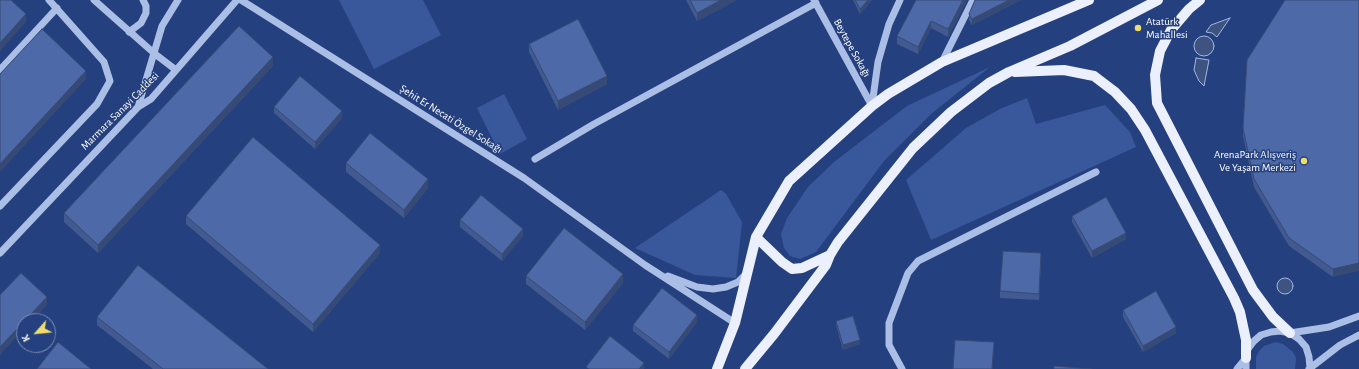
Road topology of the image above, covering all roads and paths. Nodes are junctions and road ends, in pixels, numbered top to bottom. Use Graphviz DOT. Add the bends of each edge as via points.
graph roads {
  1 [pos="49,0"];
  2 [pos="94,0"];
  3 [pos="143,0"];
  4 [pos="178,0"];
  5 [pos="237,0"];
  6 [pos="241,0"];
  7 [pos="893,0"];
  8 [pos="973,0"];
  9 [pos="1089,0"];
  10 [pos="1158,0"];
  11 [pos="1200,0"];
  12 [pos="815,1"];
  13 [pos="899,3"];
  14 [pos="57,8"];
  15 [pos="129,32"];
  16 [pos="155,54"];
  17 [pos="942,62"];
  18 [pos="0,70"];
  19 [pos="176,70"];
  20 [pos="1009,72"];
  21 [pos="872,106"];
  22 [pos="138,107"];
  23 [pos="535,159"];
  24 [pos="1096,172"];
  25 [pos="0,206"];
  26 [pos="756,237"];
  27 [pos="0,253"];
  28 [pos="830,255"];
  29 [pos="645,265"];
  30 [pos="746,275"];
  31 [pos="1359,316"];
  32 [pos="735,323"];
  33 [pos="1290,333"];
  34 [pos="1359,335"];
  35 [pos="1246,358"];
  36 [pos="717,369"];
  37 [pos="745,369"];
  38 [pos="902,369"];
  39 [pos="1237,369"];
  40 [pos="1246,369"];
  41 [pos="1310,369"];
  1 -- 14 [label="street"];
  2 -- 15 [label="street"];
  3 -- 15 [label="street" via="146,13 141,23"];
  4 -- 16 [label="street" via="162,26"];
  5 -- 19 [label="street, Marmara Sanayi Caddesi"];
  6 -- 29 [label="street, Şehit Er Necati Özgel Sokağı" via="524,178"];
  7 -- 13 [label="street"];
  8 -- 17 [label="street"];
  9 -- 17 [label="main road"];
  10 -- 20 [label="main road" via="1070,46"];
  11 -- 33 [label="main road" via="1171,30 1160,51 1155,75 1157,103 1253,290 1273,317"];
  12 -- 21 [label="street, Beytepe Sokağı"];
  12 -- 23 [label="street"];
  13 -- 21 [label="street" via="889,24 878,62"];
  14 -- 18 [label="street"];
  14 -- 25 [label="street" via="104,62 110,82 97,104"];
  15 -- 16 [label="street"];
  16 -- 19 [label="street"];
  16 -- 22 [label="street"];
  17 -- 21 [label="main road"];
  19 -- 22 [label="street, Marmara Sanayi Caddesi" via="151,99"];
  20 -- 28 [label="main road" via="988,83 951,112 913,148"];
  20 -- 35 [label="main road" via="1064,70 1094,76 1115,92 1130,109 1145,130 1234,298 1246,340"];
  21 -- 26 [label="main road" via="789,181"];
  22 -- 27 [label="street, Marmara Sanayi Caddesi"];
  24 -- 38 [label="street" via="918,261 908,272 888,323 889,345"];
  26 -- 28 [label="main road" via="792,269 802,268"];
  26 -- 30 [label="main road"];
  28 -- 37 [label="main road" via="826,265"];
  29 -- 30 [label="street" via="682,282 713,289 726,288"];
  29 -- 32 [label="street"];
  30 -- 32 [label="main road"];
  31 -- 33 [label="street" via="1329,328"];
  32 -- 36 [label="main road"];
  33 -- 35 [label="street" via="1280,331 1261,335 1248,349"];
  33 -- 41 [label="street" via="1306,347"];
  34 -- 41 [label="street"];
  35 -- 39 [label="street"];
  35 -- 40 [label="street"];
}
